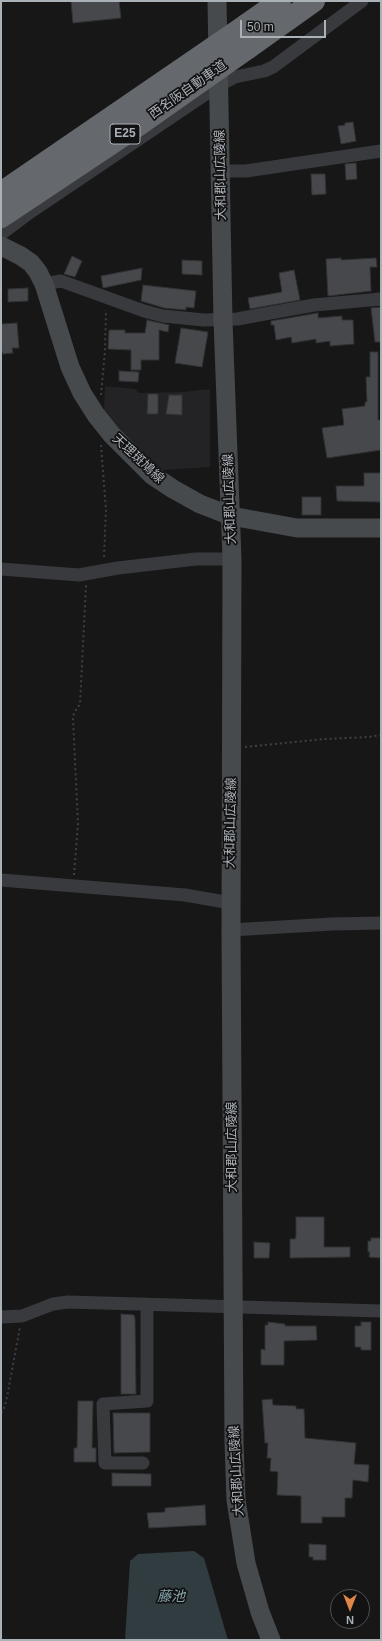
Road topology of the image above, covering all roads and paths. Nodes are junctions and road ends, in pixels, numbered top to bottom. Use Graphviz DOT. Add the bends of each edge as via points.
graph roads {
  1 [pos="217,1"];
  2 [pos="280,1"];
  3 [pos="314,1"];
  4 [pos="362,1"];
  5 [pos="219,85"];
  6 [pos="381,151"];
  7 [pos="221,171"];
  8 [pos="1,193"];
  9 [pos="1,217"];
  10 [pos="1,234"];
  11 [pos="1,246"];
  12 [pos="44,284"];
  13 [pos="381,299"];
  14 [pos="223,321"];
  15 [pos="231,516"];
  16 [pos="381,528"];
  17 [pos="232,559"];
  18 [pos="1,569"];
  19 [pos="86,574"];
  20 [pos="381,735"];
  21 [pos="232,747"];
  22 [pos="1,880"];
  23 [pos="73,886"];
  24 [pos="231,902"];
  25 [pos="381,923"];
  26 [pos="231,930"];
  27 [pos="147,1304"];
  28 [pos="233,1307"];
  29 [pos="381,1311"];
  30 [pos="22,1316"];
  31 [pos="1,1317"];
  32 [pos="1,1413"];
  33 [pos="144,1463"];
  34 [pos="271,1640"];
  1 -- 5 [label="main road, 大和郡山広陵線"];
  2 -- 8 [label="highway, 西名阪自動車道 / E25, bridge"];
  3 -- 9 [label="highway, 西名阪自動車道 / E25, bridge" via="133,129"];
  4 -- 5 [label="street" via="273,67 235,77"];
  5 -- 7 [label="main road, 大和郡山広陵線"];
  5 -- 10 [label="street" via="28,213"];
  6 -- 7 [label="street" via="246,171"];
  7 -- 14 [label="main road, 大和郡山広陵線"];
  11 -- 12 [label="main road, 天理斑鳩線" via="31,263"];
  12 -- 14 [label="street" via="61,281 70,283 123,304 163,316"];
  12 -- 15 [label="main road, 天理斑鳩線" via="70,367 96,415 112,435 162,482 200,504"];
  13 -- 14 [label="street" via="314,305"];
  14 -- 15 [label="main road, 大和郡山広陵線"];
  15 -- 16 [label="main road, 天理斑鳩線" via="297,528"];
  15 -- 17 [label="main road, 大和郡山広陵線"];
  17 -- 19 [label="street" via="196,559"];
  17 -- 21 [label="main road, 大和郡山広陵線"];
  18 -- 19 [label="street" via="64,575"];
  19 -- 23 [label="path" via="80,704 73,718 78,824"];
  20 -- 21 [label="path"];
  21 -- 24 [label="main road, 大和郡山広陵線"];
  22 -- 23 [label="street"];
  23 -- 24 [label="street" via="185,895"];
  24 -- 26 [label="main road, 大和郡山広陵線"];
  25 -- 26 [label="street"];
  26 -- 28 [label="main road, 大和郡山広陵線"];
  27 -- 28 [label="street"];
  27 -- 30 [label="street" via="68,1302 53,1304"];
  27 -- 33 [label="street" via="147,1401 103,1404 105,1467"];
  28 -- 29 [label="street"];
  28 -- 34 [label="main road, 大和郡山広陵線" via="236,1500 246,1563"];
  30 -- 31 [label="street"];
  30 -- 32 [label="path" via="5,1406"];
}
